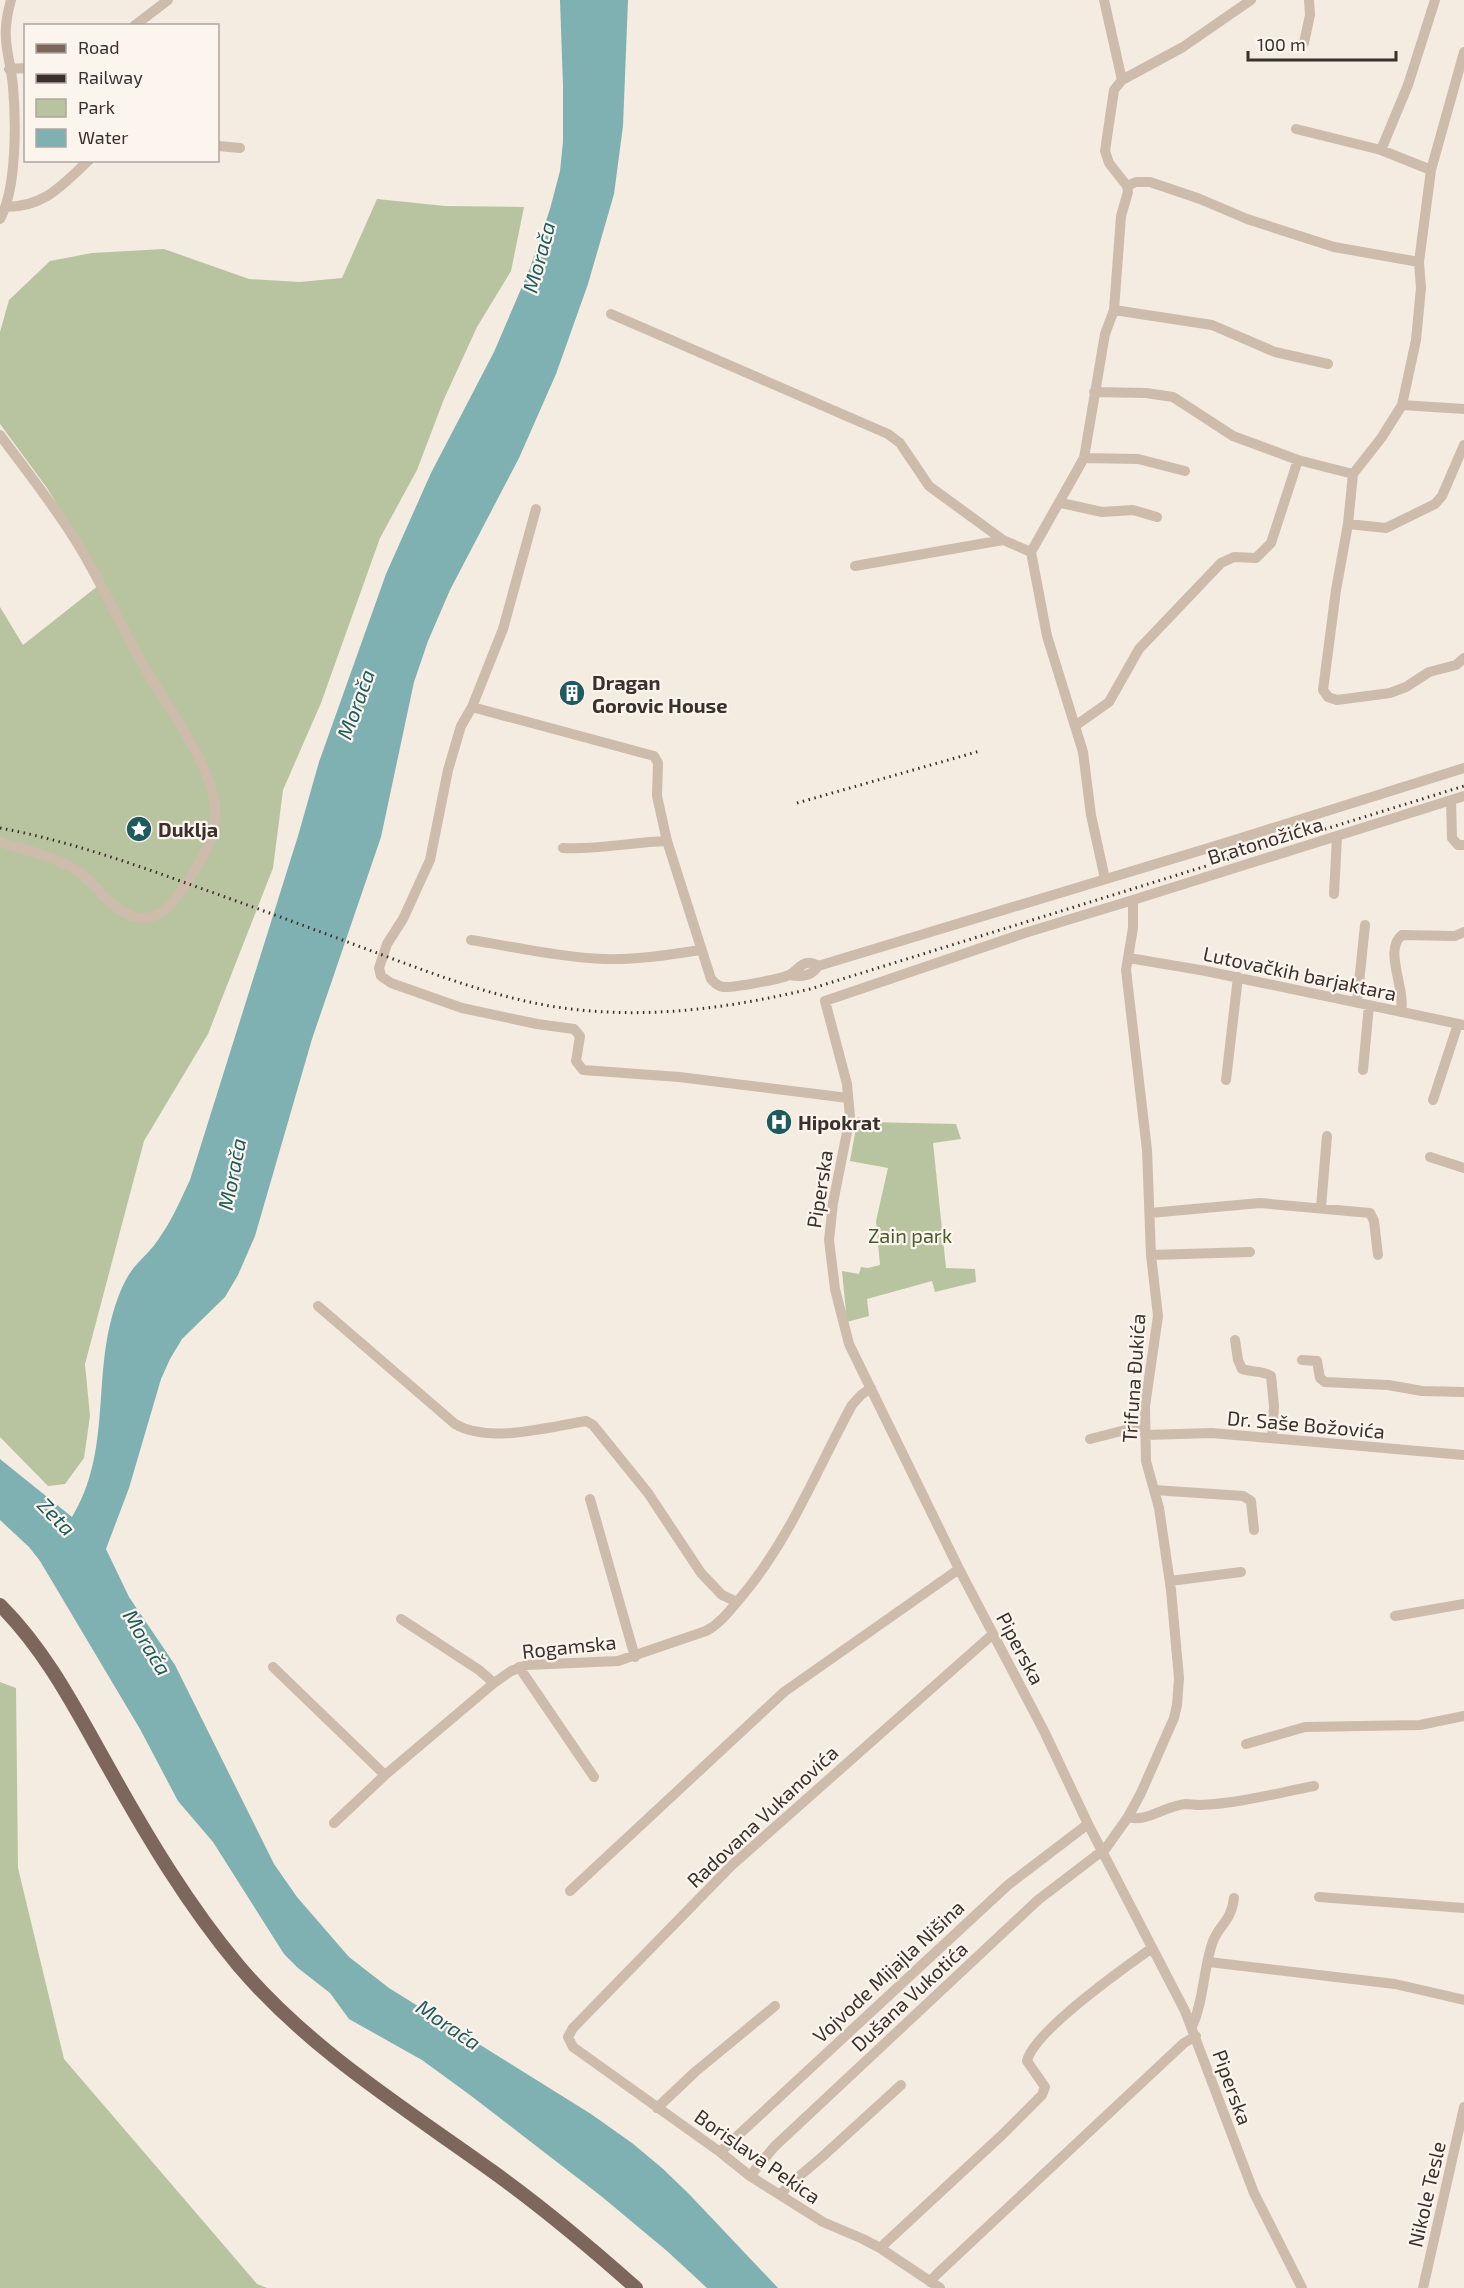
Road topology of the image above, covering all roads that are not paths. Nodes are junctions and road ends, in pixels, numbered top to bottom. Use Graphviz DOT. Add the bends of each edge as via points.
graph roads {
  1 [pos="11,0"];
  2 [pos="168,0"];
  3 [pos="1104,0"];
  4 [pos="1251,0"];
  5 [pos="1309,0"];
  6 [pos="1435,0"];
  7 [pos="137,24"];
  8 [pos="1304,43"];
  9 [pos="1464,51"];
  10 [pos="24,68"];
  11 [pos="9,69"];
  12 [pos="1122,80"];
  13 [pos="21,122"];
  14 [pos="1296,129"];
  15 [pos="219,146"];
  16 [pos="240,148"];
  17 [pos="1382,150"];
  18 [pos="87,162"];
  19 [pos="1431,170"];
  20 [pos="1127,186"];
  21 [pos="5,207"];
  22 [pos="0,219"];
  23 [pos="1419,262"];
  24 [pos="1114,310"];
  25 [pos="611,314"];
  26 [pos="1328,364"];
  27 [pos="1094,392"];
  28 [pos="1402,405"];
  29 [pos="1464,409"];
  30 [pos="0,435"];
  31 [pos="1464,445"];
  32 [pos="1084,458"];
  33 [pos="1298,460"];
  34 [pos="1185,471"];
  35 [pos="1353,474"];
  36 [pos="1060,503"];
  37 [pos="536,509"];
  38 [pos="1157,517"];
  39 [pos="1348,524"];
  40 [pos="1003,540"];
  41 [pos="1031,552"];
  42 [pos="855,566"];
  43 [pos="1464,658"];
  44 [pos="472,707"];
  45 [pos="1075,726"];
  46 [pos="1464,768"];
  47 [pos="1464,796"];
  48 [pos="1451,800"];
  49 [pos="1337,837"];
  50 [pos="667,841"];
  51 [pos="0,843"];
  52 [pos="1464,844"];
  53 [pos="563,848"];
  54 [pos="1105,879"];
  55 [pos="1334,894"];
  56 [pos="1133,900"];
  57 [pos="1365,925"];
  58 [pos="1464,932"];
  59 [pos="471,940"];
  60 [pos="700,950"];
  61 [pos="1129,958"];
  62 [pos="1238,977"];
  63 [pos="1357,1002"];
  64 [pos="1369,1005"];
  65 [pos="1401,1012"];
  66 [pos="1461,1024"];
  67 [pos="1363,1070"];
  68 [pos="1226,1080"];
  69 [pos="848,1098"];
  70 [pos="1433,1100"];
  71 [pos="1327,1136"];
  72 [pos="1430,1157"];
  73 [pos="1464,1168"];
  74 [pos="1322,1207"];
  75 [pos="1150,1213"];
  76 [pos="1250,1252"];
  77 [pos="1151,1254"];
  78 [pos="1378,1255"];
  79 [pos="318,1306"];
  80 [pos="1235,1340"];
  81 [pos="1302,1360"];
  82 [pos="872,1388"];
  83 [pos="1464,1392"];
  84 [pos="1145,1430"];
  85 [pos="1272,1438"];
  86 [pos="1090,1439"];
  87 [pos="1464,1455"];
  88 [pos="1154,1490"];
  89 [pos="590,1499"];
  90 [pos="1254,1530"];
  91 [pos="959,1569"];
  92 [pos="1240,1572"];
  93 [pos="1170,1581"];
  94 [pos="737,1602"];
  95 [pos="1464,1604"];
  96 [pos="0,1605"];
  97 [pos="1395,1617"];
  98 [pos="401,1619"];
  99 [pos="993,1634"];
  100 [pos="635,1657"];
  101 [pos="273,1667"];
  102 [pos="519,1667"];
  103 [pos="494,1683"];
  104 [pos="1464,1716"];
  105 [pos="1246,1744"];
  106 [pos="385,1775"];
  107 [pos="594,1777"];
  108 [pos="1314,1786"];
  109 [pos="1128,1817"];
  110 [pos="334,1823"];
  111 [pos="1088,1824"];
  112 [pos="1102,1851"];
  113 [pos="570,1891"];
  114 [pos="1319,1897"];
  115 [pos="1234,1898"];
  116 [pos="1464,1908"];
  117 [pos="1152,1948"];
  118 [pos="1209,1962"];
  119 [pos="1464,2000"];
  120 [pos="775,2006"];
  121 [pos="1194,2031"];
  122 [pos="568,2037"];
  123 [pos="901,2085"];
  124 [pos="1464,2107"];
  125 [pos="657,2108"];
  126 [pos="720,2152"];
  127 [pos="750,2176"];
  128 [pos="780,2195"];
  129 [pos="880,2248"];
  130 [pos="935,2285"];
  131 [pos="636,2288"];
  132 [pos="1302,2288"];
  133 [pos="1423,2288"];
  1 -- 11 [label="street" via="4,32"];
  2 -- 7 [label="street"];
  3 -- 12 [label="street"];
  4 -- 12 [label="street" via="1183,47"];
  5 -- 8 [label="street"];
  6 -- 17 [label="street" via="1401,106"];
  9 -- 19 [label="street"];
  10 -- 11 [label="street"];
  11 -- 13 [label="street"];
  12 -- 20 [label="street" via="1114,90 1105,151"];
  13 -- 21 [label="street"];
  14 -- 17 [label="street"];
  15 -- 16 [label="street"];
  17 -- 19 [label="street"];
  18 -- 21 [label="street" via="43,200"];
  19 -- 23 [label="street"];
  20 -- 23 [label="street" via="1150,182 1334,247"];
  20 -- 24 [label="street"];
  21 -- 22 [label="street"];
  23 -- 28 [label="street" via="1416,340"];
  24 -- 26 [label="street" via="1212,325 1275,352"];
  24 -- 27 [label="street" via="1105,334"];
  25 -- 40 [label="street" via="888,434 900,443 929,486"];
  27 -- 32 [label="street"];
  27 -- 33 [label="street" via="1173,397 1233,435"];
  28 -- 29 [label="street"];
  28 -- 35 [label="street"];
  30 -- 51 [label="street" via="74,538 200,760 211,784 215,807 212,834 199,864 171,905 150,917 124,912 82,874 59,861"];
  31 -- 39 [label="street" via="1435,504 1386,528"];
  32 -- 34 [label="street" via="1138,459"];
  32 -- 36 [label="street"];
  33 -- 35 [label="street"];
  33 -- 45 [label="street" via="1266,549 1256,558 1234,557 1221,563 1139,649 1109,702"];
  35 -- 39 [label="street"];
  36 -- 38 [label="street" via="1102,512 1133,510"];
  36 -- 41 [label="street"];
  37 -- 44 [label="street" via="503,629"];
  39 -- 43 [label="street" via="1324,693 1337,700 1390,693"];
  40 -- 41 [label="street"];
  40 -- 42 [label="street"];
  41 -- 45 [label="street" via="1047,636"];
  44 -- 50 [label="street" via="654,756 658,763 657,796"];
  44 -- 69 [label="street" via="461,726 448,770 430,860 387,944 379,968 381,976 462,1008 574,1029 580,1036 576,1061 583,1070 679,1077"];
  45 -- 54 [label="street"];
  46 -- 54 [label="street"];
  47 -- 48 [label="street, Bratonožićka"];
  48 -- 49 [label="street, Bratonožićka"];
  48 -- 52 [label="street" via="1452,838 1458,845"];
  49 -- 55 [label="street"];
  49 -- 56 [label="street, Bratonožićka"];
  50 -- 53 [label="street"];
  50 -- 60 [label="street"];
  54 -- 60 [label="street" via="818,966 811,962 803,964 789,975 736,986 718,986 711,979"];
  56 -- 61 [label="street"];
  56 -- 69 [label="street, Piperska" via="824,998"];
  57 -- 63 [label="street"];
  58 -- 65 [label="street" via="1455,936 1402,935 1396,940 1393,950"];
  59 -- 60 [label="street" via="606,959"];
  61 -- 62 [label="street, Lutovačkih barjaktara"];
  61 -- 75 [label="street, Trifuna Đukića" via="1126,970 1147,1150"];
  62 -- 63 [label="street, Lutovačkih barjaktara"];
  62 -- 68 [label="street"];
  63 -- 64 [label="street, Lutovačkih barjaktara"];
  64 -- 65 [label="street, Lutovačkih barjaktara"];
  64 -- 67 [label="street"];
  65 -- 66 [label="street, Lutovačkih barjaktara"];
  66 -- 70 [label="street"];
  69 -- 82 [label="street, Piperska" via="850,1117 830,1218 831,1260 849,1344"];
  71 -- 74 [label="street"];
  72 -- 73 [label="street"];
  74 -- 75 [label="street" via="1260,1203"];
  74 -- 78 [label="street" via="1370,1213"];
  75 -- 77 [label="street, Trifuna Đukića"];
  76 -- 77 [label="street"];
  77 -- 84 [label="street, Trifuna Đukića" via="1158,1316"];
  79 -- 94 [label="street" via="465,1429 500,1433 586,1422 593,1425 648,1492 707,1581"];
  80 -- 85 [label="street" via="1242,1369 1271,1376"];
  81 -- 83 [label="street" via="1317,1361 1320,1378 1325,1382"];
  82 -- 91 [label="street, Piperska"];
  82 -- 94 [label="street, Rogamska" via="852,1405 779,1544"];
  84 -- 85 [label="street, Dr. Saše Božovića"];
  84 -- 86 [label="street, Dr. Saše Božovića"];
  84 -- 88 [label="street, Trifuna Đukića" via="1146,1461"];
  85 -- 87 [label="street, Dr. Saše Božovića"];
  88 -- 90 [label="street" via="1249,1498"];
  88 -- 93 [label="street, Trifuna Đukića"];
  89 -- 100 [label="street"];
  91 -- 99 [label="street, Piperska"];
  91 -- 113 [label="street" via="784,1692"];
  92 -- 93 [label="street"];
  93 -- 109 [label="street, Trifuna Đukića" via="1178,1705"];
  94 -- 100 [label="street, Rogamska" via="712,1628"];
  95 -- 97 [label="street"];
  96 -- 131 [label="main road" via="53,1670 188,1900 258,1987 343,2065 519,2191"];
  98 -- 103 [label="street"];
  99 -- 111 [label="street, Piperska"];
  99 -- 122 [label="street, Radovana Vukanovića" via="731,1866"];
  100 -- 102 [label="street, Rogamska"];
  101 -- 106 [label="street"];
  102 -- 103 [label="street, Rogamska"];
  102 -- 107 [label="street"];
  103 -- 106 [label="street, Rogamska"];
  104 -- 105 [label="street" via="1420,1725 1305,1727"];
  106 -- 110 [label="street, Rogamska"];
  108 -- 109 [label="street" via="1220,1803 1186,1804 1134,1819"];
  109 -- 112 [label="street, Trifuna Đukića"];
  111 -- 112 [label="street, Piperska"];
  111 -- 126 [label="street, Vojvode Mijajla Nišina" via="1008,1885"];
  112 -- 117 [label="street, Piperska"];
  112 -- 127 [label="street, Dušana Vukotića" via="1038,1900 774,2147"];
  114 -- 116 [label="street"];
  115 -- 118 [label="street" via="1230,1916 1212,1941"];
  117 -- 121 [label="street, Piperska"];
  117 -- 129 [label="street" via="1086,1997 1031,2052 1027,2061 1045,2087 1042,2095"];
  118 -- 119 [label="street" via="1395,1984"];
  118 -- 121 [label="street"];
  120 -- 125 [label="street"];
  121 -- 130 [label="street" via="937,2274"];
  121 -- 132 [label="street, Piperska" via="1254,2193"];
  122 -- 125 [label="street, Borislava Pekica" via="573,2047"];
  123 -- 128 [label="street"];
  124 -- 133 [label="street, Nikole Tesle"];
  125 -- 126 [label="street, Borislava Pekica"];
  126 -- 127 [label="street, Borislava Pekica"];
  127 -- 128 [label="street, Borislava Pekica"];
  128 -- 129 [label="street, Borislava Pekica" via="823,2222"];
  129 -- 130 [label="street, Borislava Pekica"];
}
